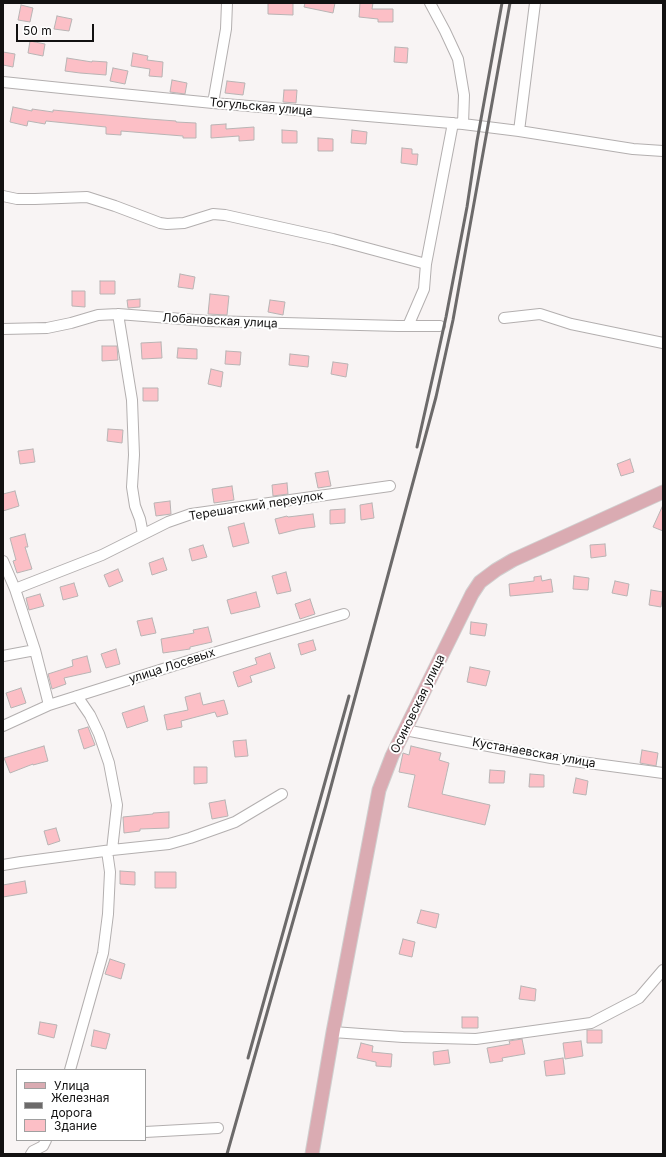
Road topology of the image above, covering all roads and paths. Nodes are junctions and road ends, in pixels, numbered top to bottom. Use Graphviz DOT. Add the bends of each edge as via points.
graph roads {
  1 [pos="226,3"];
  2 [pos="430,3"];
  3 [pos="535,3"];
  4 [pos="3,82"];
  5 [pos="213,103"];
  6 [pos="453,123"];
  7 [pos="463,124"];
  8 [pos="519,131"];
  9 [pos="663,151"];
  10 [pos="3,196"];
  11 [pos="426,264"];
  12 [pos="118,314"];
  13 [pos="504,318"];
  14 [pos="408,326"];
  15 [pos="440,326"];
  16 [pos="3,329"];
  17 [pos="663,343"];
  18 [pos="390,486"];
  19 [pos="663,492"];
  20 [pos="143,534"];
  21 [pos="3,561"];
  22 [pos="15,589"];
  23 [pos="344,614"];
  24 [pos="35,650"];
  25 [pos="3,656"];
  26 [pos="77,696"];
  27 [pos="49,705"];
  28 [pos="3,726"];
  29 [pos="405,730"];
  30 [pos="663,773"];
  31 [pos="282,794"];
  32 [pos="109,851"];
  33 [pos="3,865"];
  34 [pos="663,970"];
  35 [pos="333,1032"];
  36 [pos="70,1069"];
  37 [pos="218,1128"];
  38 [pos="146,1132"];
  39 [pos="46,1141"];
  40 [pos="31,1154"];
  41 [pos="312,1154"];
  1 -- 5 [label="street" via="226,29"];
  2 -- 7 [label="street" via="458,59 464,95"];
  3 -- 8 [label="street"];
  4 -- 5 [label="street, Тогульская улица"];
  5 -- 6 [label="street, Тогульская улица"];
  6 -- 7 [label="street, Тогульская улица"];
  6 -- 11 [label="street"];
  7 -- 8 [label="street, Тогульская улица"];
  8 -- 9 [label="street, Тогульская улица" via="633,149"];
  10 -- 11 [label="street" via="17,199 86,197 167,224 184,223 213,214 225,215 333,239"];
  11 -- 14 [label="street" via="424,289"];
  12 -- 14 [label="street, Лобановская улица" via="208,322"];
  12 -- 16 [label="street, Лобановская улица" via="98,315 47,328"];
  12 -- 20 [label="street" via="132,400 132,487"];
  13 -- 17 [label="street" via="540,314 571,324"];
  14 -- 15 [label="street, Лобановская улица"];
  18 -- 20 [label="street, Терешатский переулок" via="191,514"];
  19 -- 29 [label="main road, Осиновская улица" via="513,560 480,582"];
  20 -- 22 [label="street, Терешатский переулок" via="102,555"];
  21 -- 22 [label="street"];
  22 -- 24 [label="street"];
  23 -- 26 [label="street, улица Лосевых"];
  24 -- 25 [label="street"];
  24 -- 27 [label="street"];
  26 -- 27 [label="street, улица Лосевых"];
  26 -- 32 [label="street" via="90,715 109,763 117,805"];
  27 -- 28 [label="street, улица Лосевых"];
  29 -- 30 [label="street, Кустанаевская улица" via="551,758"];
  29 -- 35 [label="main road, Осиновская улица" via="379,790"];
  31 -- 32 [label="street" via="235,822 190,838 170,844"];
  32 -- 33 [label="street"];
  32 -- 36 [label="street" via="108,914 103,953"];
  34 -- 35 [label="street" via="639,998 591,1023 476,1039"];
  35 -- 41 [label="main road, Осиновская улица"];
  37 -- 38 [label="street"];
  39 -- 40 [label="street" via="43,1146 32,1150"];
}
